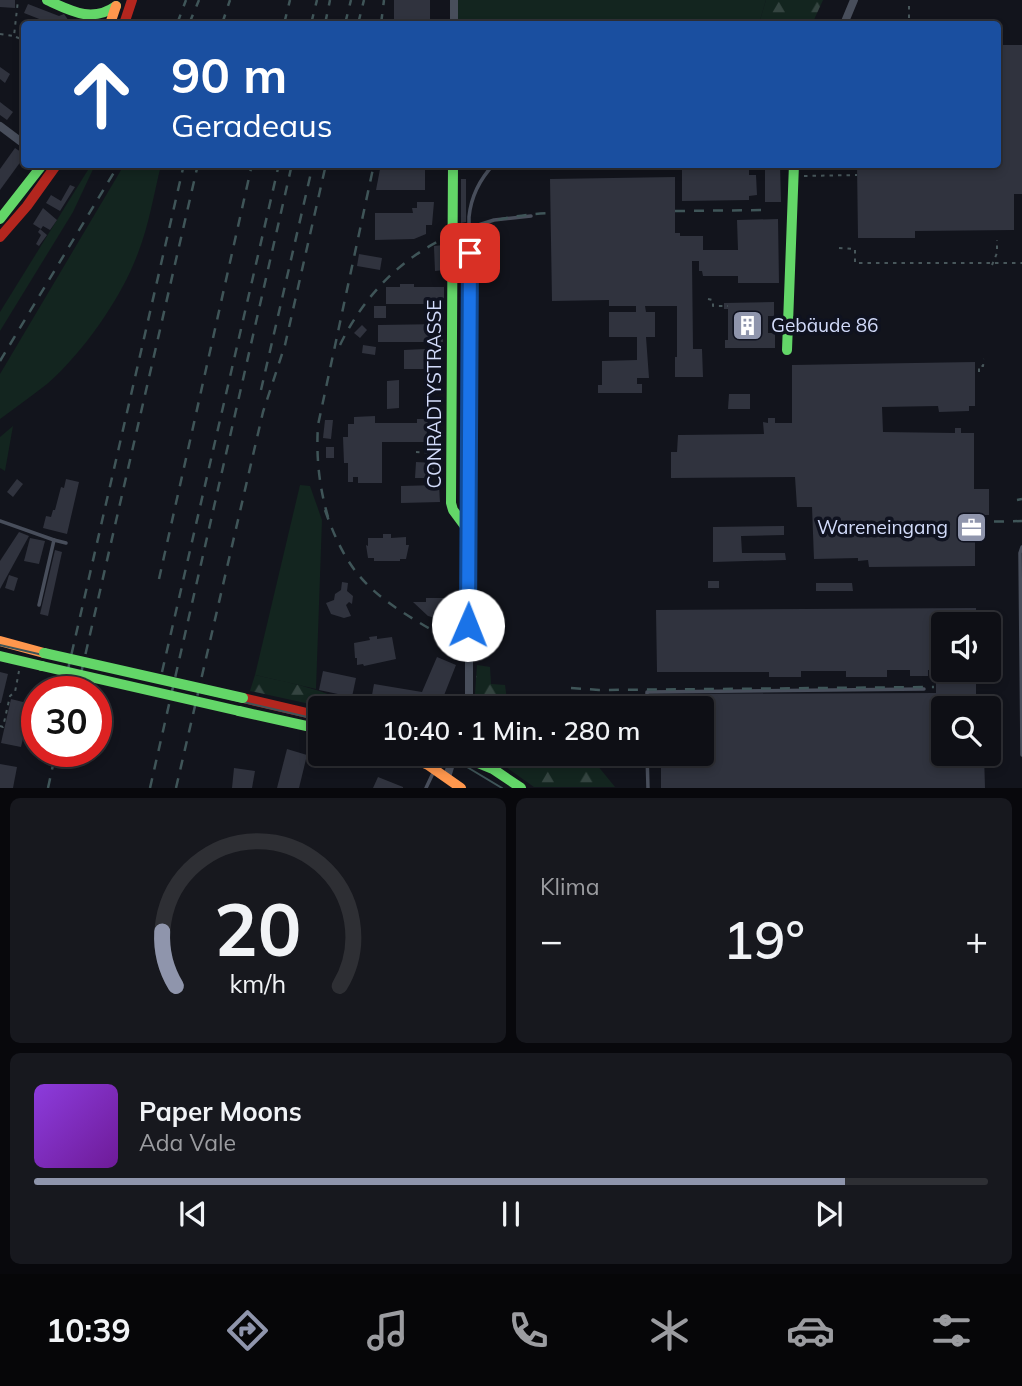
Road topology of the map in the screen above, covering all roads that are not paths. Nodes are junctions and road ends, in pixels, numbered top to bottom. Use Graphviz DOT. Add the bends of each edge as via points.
graph roads {
  1 [pos="47,0"];
  2 [pos="132,0"];
  3 [pos="454,0"];
  4 [pos="854,0"];
  5 [pos="117,3"];
  6 [pos="88,21"];
  7 [pos="111,21"];
  8 [pos="125,21"];
  9 [pos="454,21"];
  10 [pos="845,21"];
  11 [pos="0,126"];
  12 [pos="21,142"];
  13 [pos="40,168"];
  14 [pos="54,168"];
  15 [pos="453,168"];
  16 [pos="491,168"];
  17 [pos="793,170"];
  18 [pos="531,216"];
  19 [pos="0,219"];
  20 [pos="469,228"];
  21 [pos="0,237"];
  22 [pos="787,350"];
  23 [pos="469,505"];
  24 [pos="0,521"];
  25 [pos="470,533"];
  26 [pos="54,540"];
  27 [pos="66,543"];
  28 [pos="1022,547"];
  29 [pos="39,605"];
  30 [pos="0,641"];
  31 [pos="0,656"];
  32 [pos="924,689"];
  33 [pos="469,696"];
  34 [pos="647,696"];
  35 [pos="308,713"];
  36 [pos="308,726"];
  37 [pos="1022,755"];
  38 [pos="429,766"];
  39 [pos="451,766"];
  40 [pos="485,766"];
  41 [pos="647,766"];
  42 [pos="435,769"];
  43 [pos="447,777"];
  44 [pos="426,788"];
  45 [pos="461,788"];
  46 [pos="521,788"];
  47 [pos="648,788"];
  1 -- 6 [label="main road"];
  2 -- 8 [label="main road"];
  3 -- 9 [label="street"];
  4 -- 10 [label="street"];
  5 -- 6 [label="main road"];
  5 -- 7 [label="main road"];
  11 -- 12 [label="street"];
  13 -- 19 [label="main road"];
  14 -- 21 [label="main road"];
  15 -- 25 [label="main road, CONRADTYSTRASSE" via="453,510"];
  16 -- 20 [label="lane" via="470,204"];
  17 -- 22 [label="main road"];
  18 -- 20 [label="lane"];
  20 -- 23 [label="lane"];
  23 -- 25 [label="street"];
  24 -- 26 [label="lane"];
  25 -- 33 [label="street"];
  26 -- 27 [label="lane"];
  26 -- 29 [label="lane"];
  28 -- 37 [label="lane"];
  30 -- 35 [label="main road, bridge"];
  31 -- 36 [label="main road, bridge"];
  32 -- 34 [label="lane" via="647,692"];
  38 -- 42 [label="main road"];
  39 -- 43 [label="street"];
  40 -- 46 [label="main road"];
  41 -- 47 [label="lane"];
  42 -- 43 [label="main road"];
  42 -- 44 [label="lane"];
  43 -- 45 [label="main road"];
}
